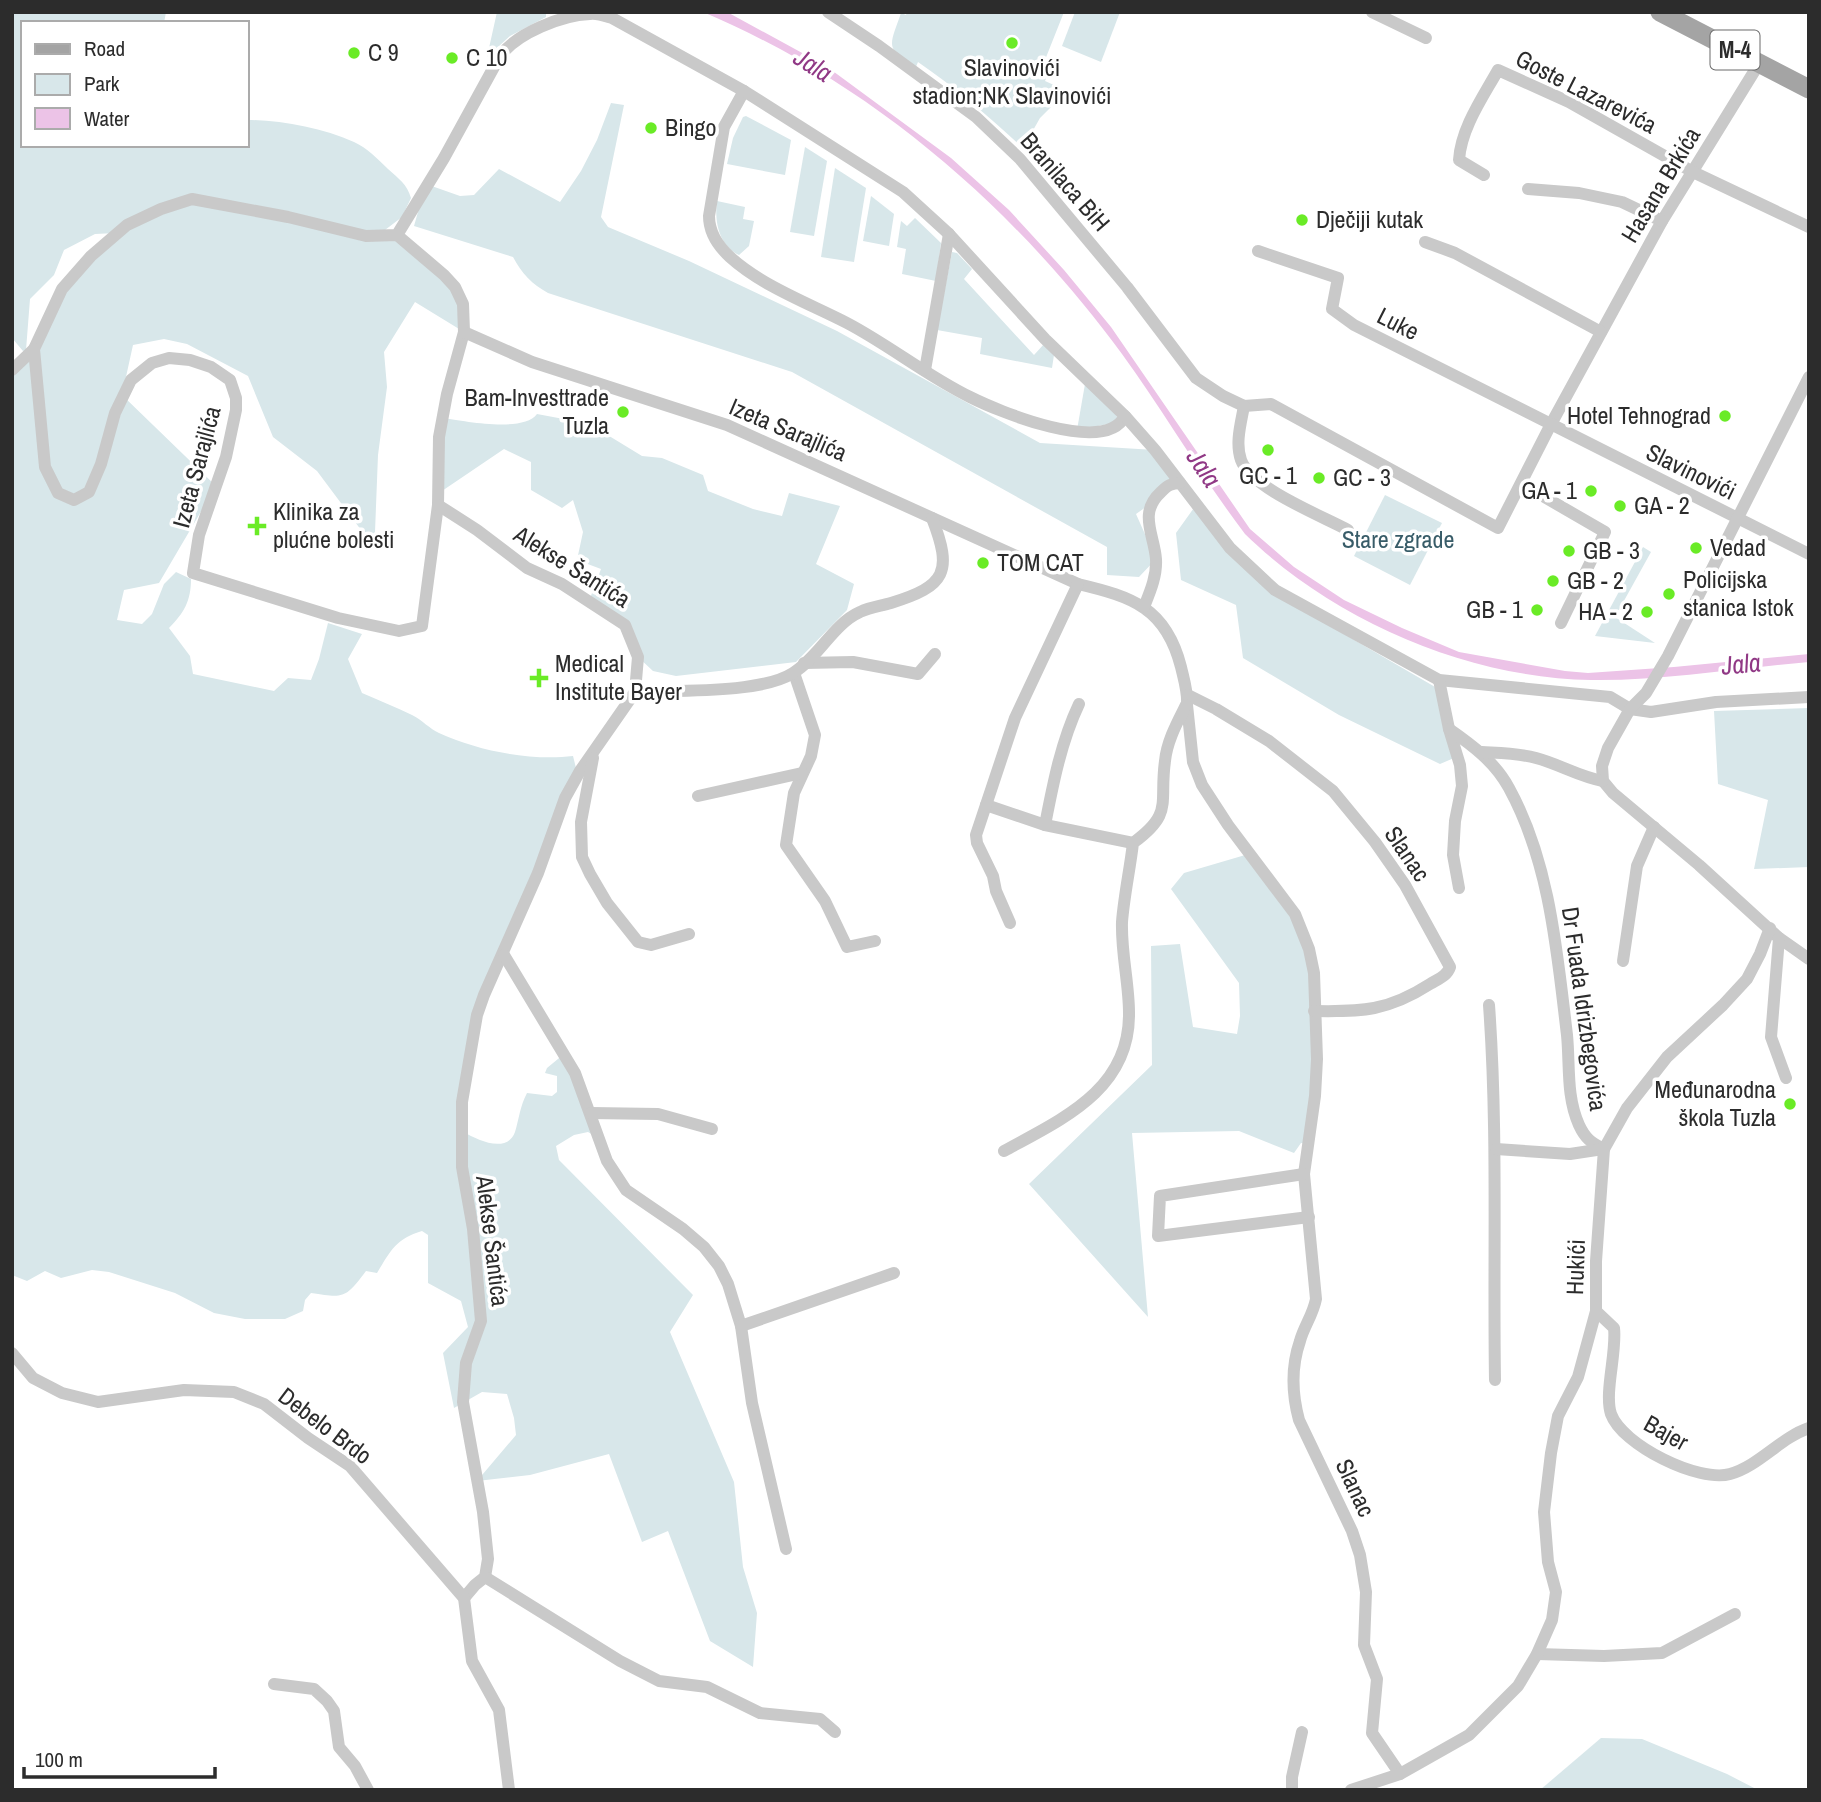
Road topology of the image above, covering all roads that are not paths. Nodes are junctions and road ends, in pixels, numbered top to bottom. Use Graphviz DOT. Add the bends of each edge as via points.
graph roads {
  1 [pos="828,12"];
  2 [pos="1372,12"];
  3 [pos="1660,12"];
  4 [pos="592,13"];
  5 [pos="613,15"];
  6 [pos="1426,38"];
  7 [pos="1760,62"];
  8 [pos="1809,89"];
  9 [pos="744,91"];
  10 [pos="1693,172"];
  11 [pos="1484,175"];
  12 [pos="1528,189"];
  13 [pos="1662,221"];
  14 [pos="1809,227"];
  15 [pos="397,234"];
  16 [pos="949,234"];
  17 [pos="1425,242"];
  18 [pos="1258,251"];
  19 [pos="464,332"];
  20 [pos="1601,332"];
  21 [pos="34,349"];
  22 [pos="12,370"];
  23 [pos="925,370"];
  24 [pos="1809,377"];
  25 [pos="1244,406"];
  26 [pos="1125,416"];
  27 [pos="1550,425"];
  28 [pos="1180,483"];
  29 [pos="1522,484"];
  30 [pos="438,505"];
  31 [pos="932,518"];
  32 [pos="1738,519"];
  33 [pos="1498,528"];
  34 [pos="1348,530"];
  35 [pos="1809,554"];
  36 [pos="1079,584"];
  37 [pos="1144,607"];
  38 [pos="1561,623"];
  39 [pos="935,654"];
  40 [pos="799,668"];
  41 [pos="1440,680"];
  42 [pos="635,692"];
  43 [pos="1809,697"];
  44 [pos="1187,700"];
  45 [pos="1079,704"];
  46 [pos="1630,709"];
  47 [pos="1448,729"];
  48 [pos="1482,752"];
  49 [pos="594,754"];
  50 [pos="802,773"];
  51 [pos="1603,781"];
  52 [pos="698,796"];
  53 [pos="986,805"];
  54 [pos="1045,825"];
  55 [pos="1654,827"];
  56 [pos="1133,843"];
  57 [pos="1458,888"];
  58 [pos="1010,923"];
  59 [pos="1770,928"];
  60 [pos="689,934"];
  61 [pos="1779,938"];
  62 [pos="875,941"];
  63 [pos="504,955"];
  64 [pos="1809,959"];
  65 [pos="1623,961"];
  66 [pos="1489,1005"];
  67 [pos="1314,1011"];
  68 [pos="1786,1078"];
  69 [pos="591,1113"];
  70 [pos="712,1129"];
  71 [pos="1496,1149"];
  72 [pos="1604,1149"];
  73 [pos="1004,1151"];
  74 [pos="1304,1174"];
  75 [pos="1309,1217"];
  76 [pos="894,1273"];
  77 [pos="1596,1311"];
  78 [pos="741,1326"];
  79 [pos="12,1353"];
  80 [pos="1495,1380"];
  81 [pos="1809,1428"];
  82 [pos="786,1549"];
  83 [pos="485,1577"];
  84 [pos="464,1598"];
  85 [pos="1735,1614"];
  86 [pos="1537,1654"];
  87 [pos="274,1684"];
  88 [pos="835,1732"];
  89 [pos="1302,1732"];
  90 [pos="1400,1774"];
  91 [pos="368,1790"];
  92 [pos="509,1790"];
  93 [pos="1292,1790"];
  94 [pos="1352,1790"];
  1 -- 25 [label="street, Branilaca BiH" via="976,117 1029,169 1196,378"];
  2 -- 6 [label="street"];
  3 -- 7 [label="main road, M-4"];
  4 -- 5 [label="street"];
  4 -- 15 [label="street" via="527,33 507,45"];
  5 -- 9 [label="street"];
  7 -- 8 [label="main road, M-4"];
  7 -- 10 [label="street, Hasana Brkića"];
  9 -- 16 [label="street" via="903,192"];
  9 -- 23 [label="street" via="724,129 710,205 710,228 720,247 769,283"];
  10 -- 11 [label="street, Goste Lazarevića" via="1569,102 1498,70 1460,149 1459,160"];
  10 -- 13 [label="street, Hasana Brkića"];
  10 -- 14 [label="street"];
  12 -- 13 [label="street" via="1579,192 1622,202"];
  13 -- 20 [label="street, Hasana Brkića"];
  15 -- 19 [label="street" via="454,287 463,304"];
  15 -- 21 [label="street" via="366,236 192,199 127,225 91,256 62,289"];
  16 -- 23 [label="street"];
  16 -- 26 [label="street" via="1045,339"];
  17 -- 20 [label="street" via="1455,253"];
  18 -- 27 [label="street, Luke" via="1338,278 1332,309 1354,325"];
  19 -- 30 [label="street" via="439,436"];
  19 -- 31 [label="street, Izeta Sarajlića" via="531,362 727,425"];
  20 -- 27 [label="street, Hasana Brkića"];
  21 -- 22 [label="street"];
  21 -- 30 [label="street, Izeta Sarajlića" via="45,467 58,492 74,500 89,492 131,380 152,363 169,358 190,360 229,380 236,410 193,573 338,618 399,631 422,626"];
  23 -- 26 [label="street" via="972,398 1062,430 1104,431"];
  24 -- 32 [label="street, Slavinovići"];
  25 -- 33 [label="street, Branilaca BiH" via="1271,404"];
  25 -- 34 [label="street" via="1238,436 1241,459 1250,475"];
  26 -- 28 [label="street"];
  27 -- 29 [label="street, Hasana Brkića"];
  27 -- 32 [label="street, Slavinovići"];
  28 -- 37 [label="street" via="1171,483 1150,508 1147,521 1156,559 1154,582"];
  28 -- 41 [label="street" via="1230,548 1275,590"];
  29 -- 33 [label="street, Hasana Brkića"];
  29 -- 38 [label="street" via="1605,532"];
  30 -- 42 [label="street, Alekse Šantića" via="527,568 562,584 625,625 638,657"];
  31 -- 36 [label="street, Izeta Sarajlića"];
  31 -- 40 [label="street" via="944,558 943,572 935,582 923,592 860,612"];
  32 -- 35 [label="street"];
  32 -- 46 [label="street, Slavinovići" via="1668,656 1646,693"];
  36 -- 37 [label="street, Slanac"];
  36 -- 53 [label="street" via="1015,718"];
  37 -- 44 [label="street, Slanac" via="1167,629 1174,643"];
  39 -- 40 [label="street" via="918,674 853,662"];
  40 -- 42 [label="street" via="769,684"];
  40 -- 50 [label="street" via="815,735"];
  41 -- 46 [label="street" via="1610,697"];
  41 -- 47 [label="street, Slanac"];
  42 -- 49 [label="street, Alekse Šantića"];
  43 -- 46 [label="street" via="1716,702 1651,712"];
  44 -- 56 [label="street" via="1168,747 1160,816 1153,828"];
  44 -- 67 [label="street, Slanac" via="1193,762 1202,785 1295,914 1303,932 1314,973"];
  44 -- 67 [label="street, Slanac" via="1216,709 1269,741 1333,791 1405,885 1450,967 1447,974 1391,1006 1355,1012"];
  45 -- 54 [label="street" via="1058,763"];
  46 -- 51 [label="street, Slavinovići" via="1608,748"];
  47 -- 48 [label="street"];
  47 -- 57 [label="street, Slanac" via="1462,786 1452,855"];
  48 -- 51 [label="street" via="1537,758"];
  48 -- 72 [label="street, Dr Fuada Idrizbegovića" via="1508,785 1529,830 1560,965 1569,1092 1578,1124 1589,1142"];
  49 -- 60 [label="street, Alekse Šantića" via="581,821 582,857 590,874 638,942 651,945"];
  49 -- 63 [label="street, Alekse Šantića" via="565,798"];
  50 -- 52 [label="street"];
  50 -- 62 [label="street" via="786,845 825,901 847,947"];
  51 -- 55 [label="street"];
  53 -- 54 [label="street"];
  53 -- 58 [label="street" via="977,843"];
  54 -- 56 [label="street"];
  55 -- 59 [label="street"];
  55 -- 65 [label="street" via="1637,866"];
  56 -- 73 [label="street" via="1122,923 1129,1014 1125,1049 1110,1077 1079,1109"];
  59 -- 61 [label="street"];
  59 -- 72 [label="street, Hukići" via="1747,978 1667,1057 1627,1108"];
  61 -- 64 [label="street"];
  61 -- 68 [label="street" via="1771,1037"];
  63 -- 69 [label="street" via="575,1073"];
  63 -- 83 [label="street, Alekse Šantića" via="477,1015 462,1102 462,1167 481,1321 466,1363 463,1402 488,1559"];
  66 -- 71 [label="street"];
  67 -- 74 [label="street, Slanac" via="1316,1084"];
  69 -- 70 [label="street" via="658,1114"];
  69 -- 78 [label="street" via="607,1161 626,1190 683,1228 719,1265"];
  71 -- 72 [label="street" via="1570,1154"];
  71 -- 80 [label="street"];
  72 -- 77 [label="street, Hukići"];
  74 -- 75 [label="street, Slanac"];
  74 -- 75 [label="street" via="1160,1196 1158,1236"];
  75 -- 90 [label="street, Slanac" via="1315,1299 1300,1340 1294,1403 1360,1555 1366,1592 1364,1645 1377,1679 1372,1733"];
  76 -- 78 [label="street"];
  77 -- 81 [label="street, Bajer" via="1614,1328 1611,1413 1626,1436 1646,1450 1695,1473 1728,1475"];
  77 -- 86 [label="street, Hukići" via="1578,1377 1558,1416 1550,1453 1544,1512 1556,1592 1552,1620"];
  78 -- 82 [label="street" via="752,1403"];
  79 -- 84 [label="street, Debelo Brdo" via="33,1378 62,1394 98,1402 184,1390 234,1392 264,1404 350,1465"];
  83 -- 84 [label="street"];
  83 -- 88 [label="street" via="659,1681 707,1687 760,1713 820,1719"];
  84 -- 92 [label="street" via="472,1661 499,1710"];
  85 -- 86 [label="street" via="1662,1653"];
  86 -- 90 [label="street, Hukići" via="1518,1686 1469,1735"];
  87 -- 91 [label="street" via="314,1689 327,1701 334,1711 339,1748"];
  89 -- 93 [label="street"];
  90 -- 94 [label="street, Hukići"];
}
